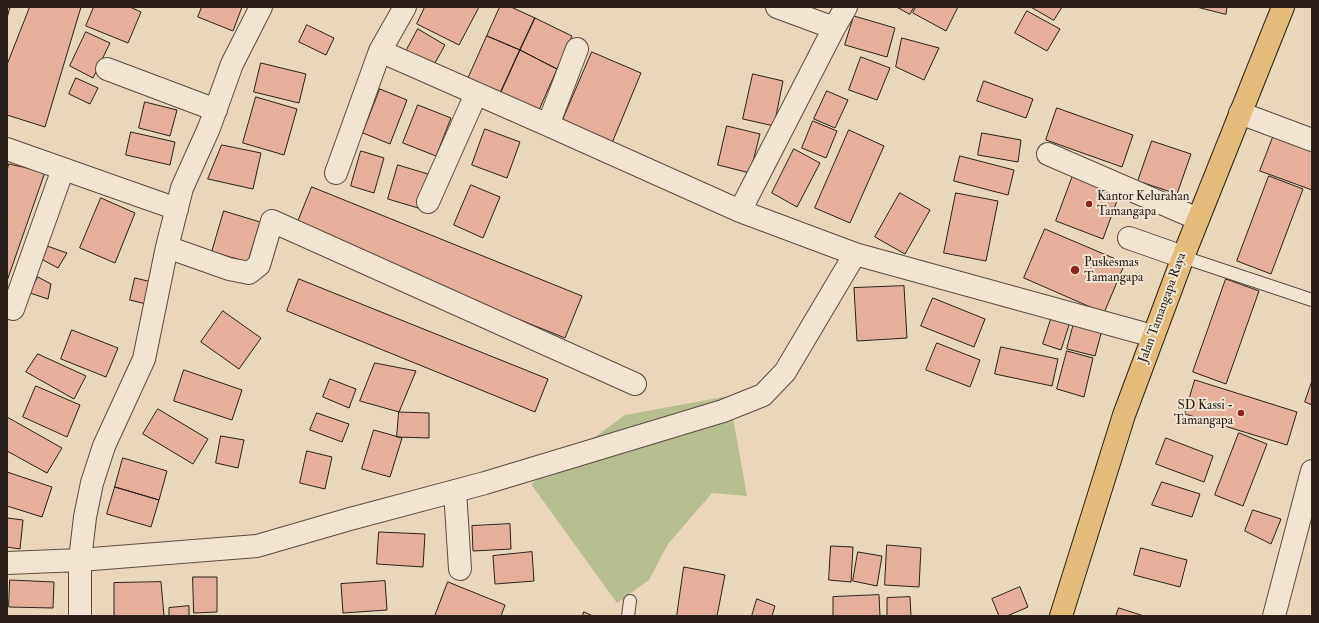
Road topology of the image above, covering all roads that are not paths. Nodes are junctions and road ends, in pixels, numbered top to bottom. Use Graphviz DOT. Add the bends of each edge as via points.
graph roads {
  1 [pos="261,7"];
  2 [pos="405,7"];
  3 [pos="777,7"];
  4 [pos="846,7"];
  5 [pos="1283,7"];
  6 [pos="834,28"];
  7 [pos="577,49"];
  8 [pos="380,51"];
  9 [pos="107,69"];
  10 [pos="476,94"];
  11 [pos="216,110"];
  12 [pos="1240,113"];
  13 [pos="548,125"];
  14 [pos="1312,140"];
  15 [pos="7,149"];
  16 [pos="1048,154"];
  17 [pos="63,169"];
  18 [pos="336,173"];
  19 [pos="428,202"];
  20 [pos="177,209"];
  21 [pos="740,211"];
  22 [pos="1198,219"];
  23 [pos="1129,238"];
  24 [pos="167,247"];
  25 [pos="855,254"];
  26 [pos="1183,257"];
  27 [pos="1312,300"];
  28 [pos="13,309"];
  29 [pos="1153,336"];
  30 [pos="635,384"];
  31 [pos="1312,472"];
  32 [pos="454,491"];
  33 [pos="80,560"];
  34 [pos="7,563"];
  35 [pos="460,569"];
  36 [pos="630,601"];
  37 [pos="80,616"];
  38 [pos="628,616"];
  39 [pos="1061,616"];
  40 [pos="1274,616"];
  1 -- 11 [label="street" via="232,64"];
  2 -- 8 [label="street"];
  3 -- 6 [label="street"];
  4 -- 6 [label="street"];
  5 -- 12 [label="main road, Jalan Tamangapa Raya"];
  6 -- 21 [label="street"];
  7 -- 13 [label="street"];
  8 -- 10 [label="street"];
  8 -- 18 [label="street"];
  9 -- 11 [label="street"];
  10 -- 13 [label="street"];
  10 -- 19 [label="street"];
  11 -- 20 [label="street" via="182,188"];
  12 -- 14 [label="street"];
  12 -- 22 [label="main road, Jalan Tamangapa Raya"];
  13 -- 21 [label="street"];
  15 -- 17 [label="street"];
  16 -- 22 [label="street"];
  17 -- 20 [label="street"];
  17 -- 28 [label="street"];
  20 -- 24 [label="street"];
  21 -- 25 [label="street"];
  22 -- 26 [label="main road, Jalan Tamangapa Raya"];
  23 -- 26 [label="street"];
  24 -- 30 [label="street" via="229,269 249,273 259,265 272,221"];
  24 -- 33 [label="street" via="144,359 104,446 92,483"];
  25 -- 29 [label="street"];
  25 -- 32 [label="street" via="785,372 763,395 723,411"];
  26 -- 27 [label="lane"];
  26 -- 29 [label="main road, Jalan Tamangapa Raya"];
  29 -- 39 [label="main road, Jalan Tamangapa Raya" via="1124,415"];
  31 -- 40 [label="street"];
  32 -- 33 [label="street" via="257,546"];
  32 -- 35 [label="street"];
  33 -- 34 [label="street"];
  33 -- 37 [label="street"];
  36 -- 38 [label="lane"];
}
